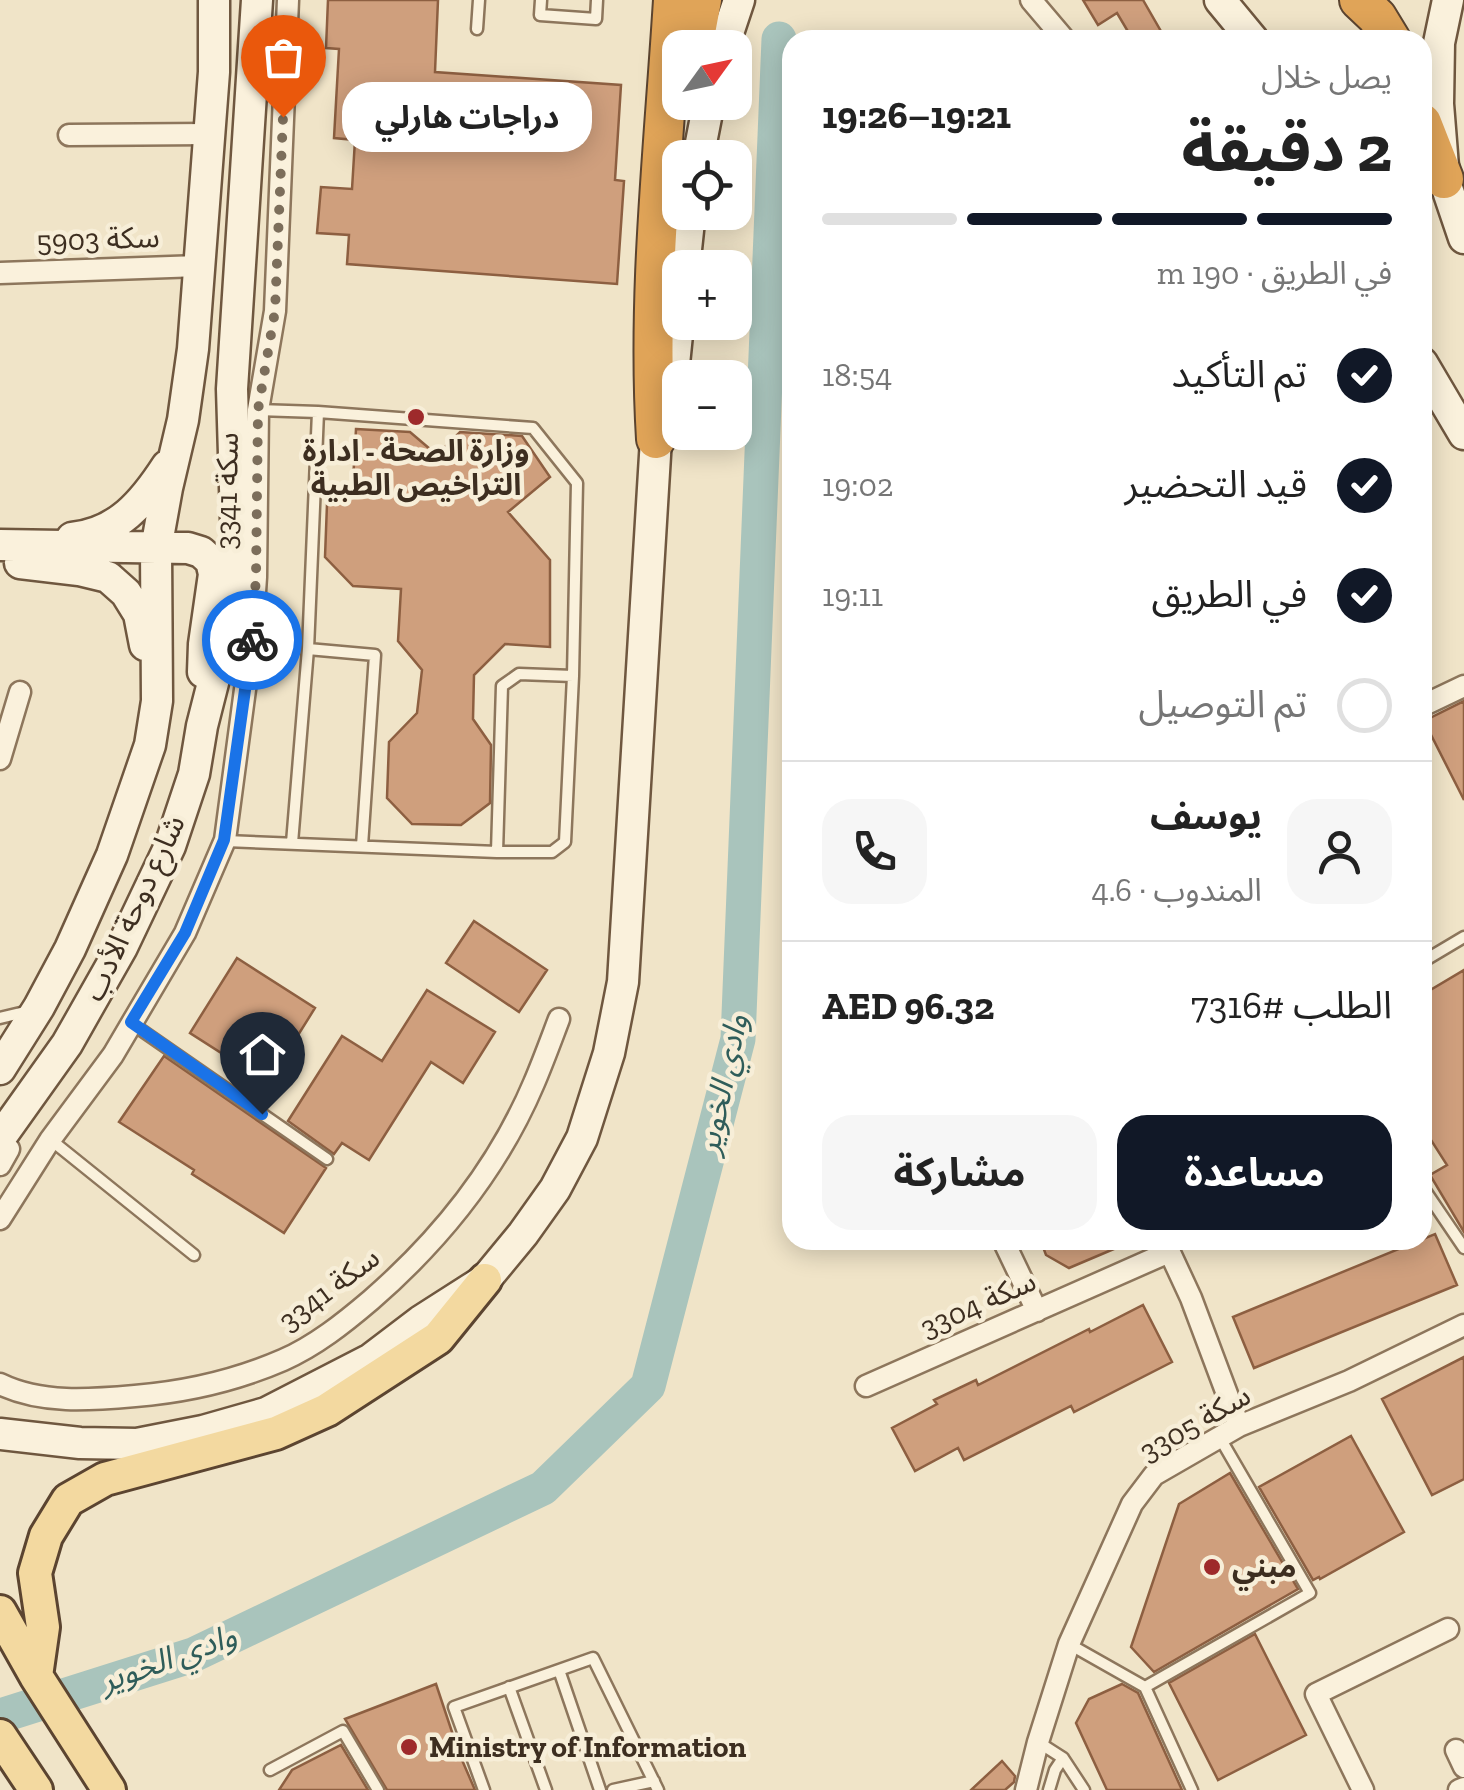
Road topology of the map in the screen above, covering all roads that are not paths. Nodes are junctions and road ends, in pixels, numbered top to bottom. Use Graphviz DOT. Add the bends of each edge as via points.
graph roads {
  1 [pos="214,0"];
  2 [pos="257,0"];
  3 [pos="288,0"];
  4 [pos="479,0"];
  5 [pos="542,0"];
  6 [pos="597,0"];
  7 [pos="739,0"];
  8 [pos="1031,0"];
  9 [pos="1220,0"];
  10 [pos="1360,0"];
  11 [pos="1448,0"];
  12 [pos="683,3"];
  13 [pos="477,28"];
  14 [pos="689,30"];
  15 [pos="729,30"];
  16 [pos="1056,30"];
  17 [pos="1245,30"];
  18 [pos="1384,30"];
  19 [pos="209,134"];
  20 [pos="69,135"];
  21 [pos="1432,148"];
  22 [pos="1444,179"];
  23 [pos="673,230"];
  24 [pos="1464,238"];
  25 [pos="199,266"];
  26 [pos="0,273"];
  27 [pos="236,304"];
  28 [pos="275,311"];
  29 [pos="676,340"];
  30 [pos="1432,380"];
  31 [pos="258,410"];
  32 [pos="318,412"];
  33 [pos="1464,434"];
  34 [pos="656,440"];
  35 [pos="176,451"];
  36 [pos="156,549"];
  37 [pos="6,551"];
  38 [pos="206,624"];
  39 [pos="308,649"];
  40 [pos="573,676"];
  41 [pos="1464,686"];
  42 [pos="20,692"];
  43 [pos="1432,701"];
  44 [pos="157,702"];
  45 [pos="202,726"];
  46 [pos="0,759"];
  47 [pos="224,840"];
  48 [pos="292,844"];
  49 [pos="362,846"];
  50 [pos="497,852"];
  51 [pos="1464,938"];
  52 [pos="1432,956"];
  53 [pos="39,1008"];
  54 [pos="0,1018"];
  55 [pos="559,1019"];
  56 [pos="131,1022"];
  57 [pos="0,1069"];
  58 [pos="50,1140"];
  59 [pos="5,1146"];
  60 [pos="327,1159"];
  61 [pos="1432,1201"];
  62 [pos="0,1219"];
  63 [pos="1464,1248"];
  64 [pos="1008,1250"];
  65 [pos="1158,1250"];
  66 [pos="1168,1250"];
  67 [pos="194,1255"];
  68 [pos="485,1280"];
  69 [pos="1037,1311"];
  70 [pos="1464,1325"];
  71 [pos="0,1384"];
  72 [pos="866,1386"];
  73 [pos="1239,1426"];
  74 [pos="0,1434"];
  75 [pos="1220,1438"];
  76 [pos="0,1612"];
  77 [pos="1448,1629"];
  78 [pos="0,1632"];
  79 [pos="1069,1644"];
  80 [pos="559,1670"];
  81 [pos="40,1682"];
  82 [pos="509,1687"];
  83 [pos="1144,1687"];
  84 [pos="0,1736"];
  85 [pos="1038,1742"];
  86 [pos="1062,1758"];
  87 [pos="270,1770"];
  88 [pos="656,1785"];
  89 [pos="630,1788"];
  90 [pos="36,1790"];
  91 [pos="109,1790"];
  92 [pos="378,1790"];
  93 [pos="484,1790"];
  94 [pos="546,1790"];
  95 [pos="600,1790"];
  96 [pos="614,1790"];
  97 [pos="1026,1790"];
  98 [pos="1049,1790"];
  99 [pos="1084,1790"];
  100 [pos="1192,1790"];
  101 [pos="1363,1790"];
  1 -- 19 [label="main road, شارع دوحة الأدب"];
  2 -- 27 [label="main road, شارع دوحة الأدب"];
  3 -- 28 [label="street, سكة 3341"];
  4 -- 13 [label="lane"];
  5 -- 6 [label="lane" via="540,14 596,19"];
  7 -- 15 [label="main road"];
  8 -- 16 [label="street"];
  9 -- 17 [label="main road"];
  10 -- 18 [label="highway"];
  11 -- 22 [label="main road" via="1438,88"];
  12 -- 14 [label="highway"];
  12 -- 34 [label="highway" via="653,301"];
  19 -- 20 [label="street"];
  19 -- 25 [label="main road, شارع دوحة الأدب"];
  21 -- 22 [label="highway"];
  22 -- 24 [label="main road"];
  23 -- 34 [label="highway"];
  25 -- 26 [label="street, سكة 5903"];
  25 -- 35 [label="main road, شارع دوحة الأدب" via="194,349"];
  27 -- 28 [label="street"];
  27 -- 45 [label="main road, شارع دوحة الأدب" via="234,604"];
  28 -- 31 [label="street, سكة 3341"];
  29 -- 34 [label="main road"];
  30 -- 33 [label="main road"];
  31 -- 32 [label="lane"];
  31 -- 47 [label="street, سكة 3341" via="252,637"];
  32 -- 39 [label="lane"];
  32 -- 40 [label="lane" via="532,428 578,483"];
  34 -- 68 [label="main road" via="622,982 609,1053 582,1138 555,1190"];
  35 -- 36 [label="main road, شارع دوحة الأدب"];
  35 -- 37 [label="main road" via="126,518 85,537"];
  36 -- 37 [label="main road"];
  36 -- 38 [label="main road" via="188,548 211,561"];
  36 -- 44 [label="main road, شارع دوحة الأدب"];
  37 -- 44 [label="main road" via="108,577 126,593 140,614"];
  38 -- 44 [label="main road" via="202,579 198,570 181,567 170,583 167,664"];
  38 -- 45 [label="main road"];
  39 -- 48 [label="lane"];
  39 -- 49 [label="lane" via="375,655"];
  40 -- 50 [label="lane" via="565,842 552,852"];
  40 -- 50 [label="lane" via="519,674 502,686"];
  41 -- 43 [label="street"];
  42 -- 46 [label="street"];
  44 -- 53 [label="main road, شارع دوحة الأدب" via="112,855"];
  45 -- 59 [label="main road, شارع دوحة الأدب" via="170,846 122,947"];
  47 -- 48 [label="lane"];
  47 -- 56 [label="street, سكة 3341" via="185,933"];
  48 -- 49 [label="lane"];
  49 -- 50 [label="lane"];
  51 -- 52 [label="lane"];
  53 -- 54 [label="lane"];
  53 -- 57 [label="main road, شارع دوحة الأدب"];
  55 -- 71 [label="street, سكة 3341" via="534,1085 468,1197 434,1240 346,1322 286,1359 241,1376 154,1394 48,1398"];
  56 -- 58 [label="street, سكة 3341"];
  56 -- 60 [label="lane"];
  58 -- 62 [label="street, سكة 3341"];
  58 -- 67 [label="lane"];
  61 -- 63 [label="lane"];
  64 -- 69 [label="street"];
  65 -- 69 [label="street, سكة 3304"];
  66 -- 73 [label="street"];
  68 -- 74 [label="main road" via="371,1358 266,1414 136,1444"];
  68 -- 81 [label="main road" via="438,1338 326,1410 276,1434 104,1479 68,1500 46,1536 36,1574 43,1627"];
  69 -- 72 [label="street, سكة 3304"];
  70 -- 73 [label="street, 3305 سكة"];
  73 -- 75 [label="street, 3305 سكة"];
  75 -- 79 [label="street, 3305 سكة" via="1154,1475 1132,1504"];
  75 -- 83 [label="lane" via="1310,1593"];
  76 -- 81 [label="main road"];
  77 -- 101 [label="street" via="1316,1694"];
  78 -- 81 [label="main road"];
  79 -- 83 [label="lane"];
  79 -- 85 [label="street, 3305 سكة"];
  80 -- 82 [label="lane"];
  80 -- 88 [label="lane" via="593,1658"];
  80 -- 95 [label="lane"];
  81 -- 91 [label="main road"];
  82 -- 93 [label="lane" via="454,1707"];
  82 -- 94 [label="lane"];
  83 -- 100 [label="lane"];
  84 -- 90 [label="main road"];
  85 -- 86 [label="lane"];
  85 -- 97 [label="street, 3305 سكة"];
  86 -- 98 [label="lane"];
  86 -- 99 [label="lane"];
  87 -- 92 [label="lane" via="343,1731"];
  88 -- 89 [label="lane"];
  89 -- 96 [label="lane"];
}
